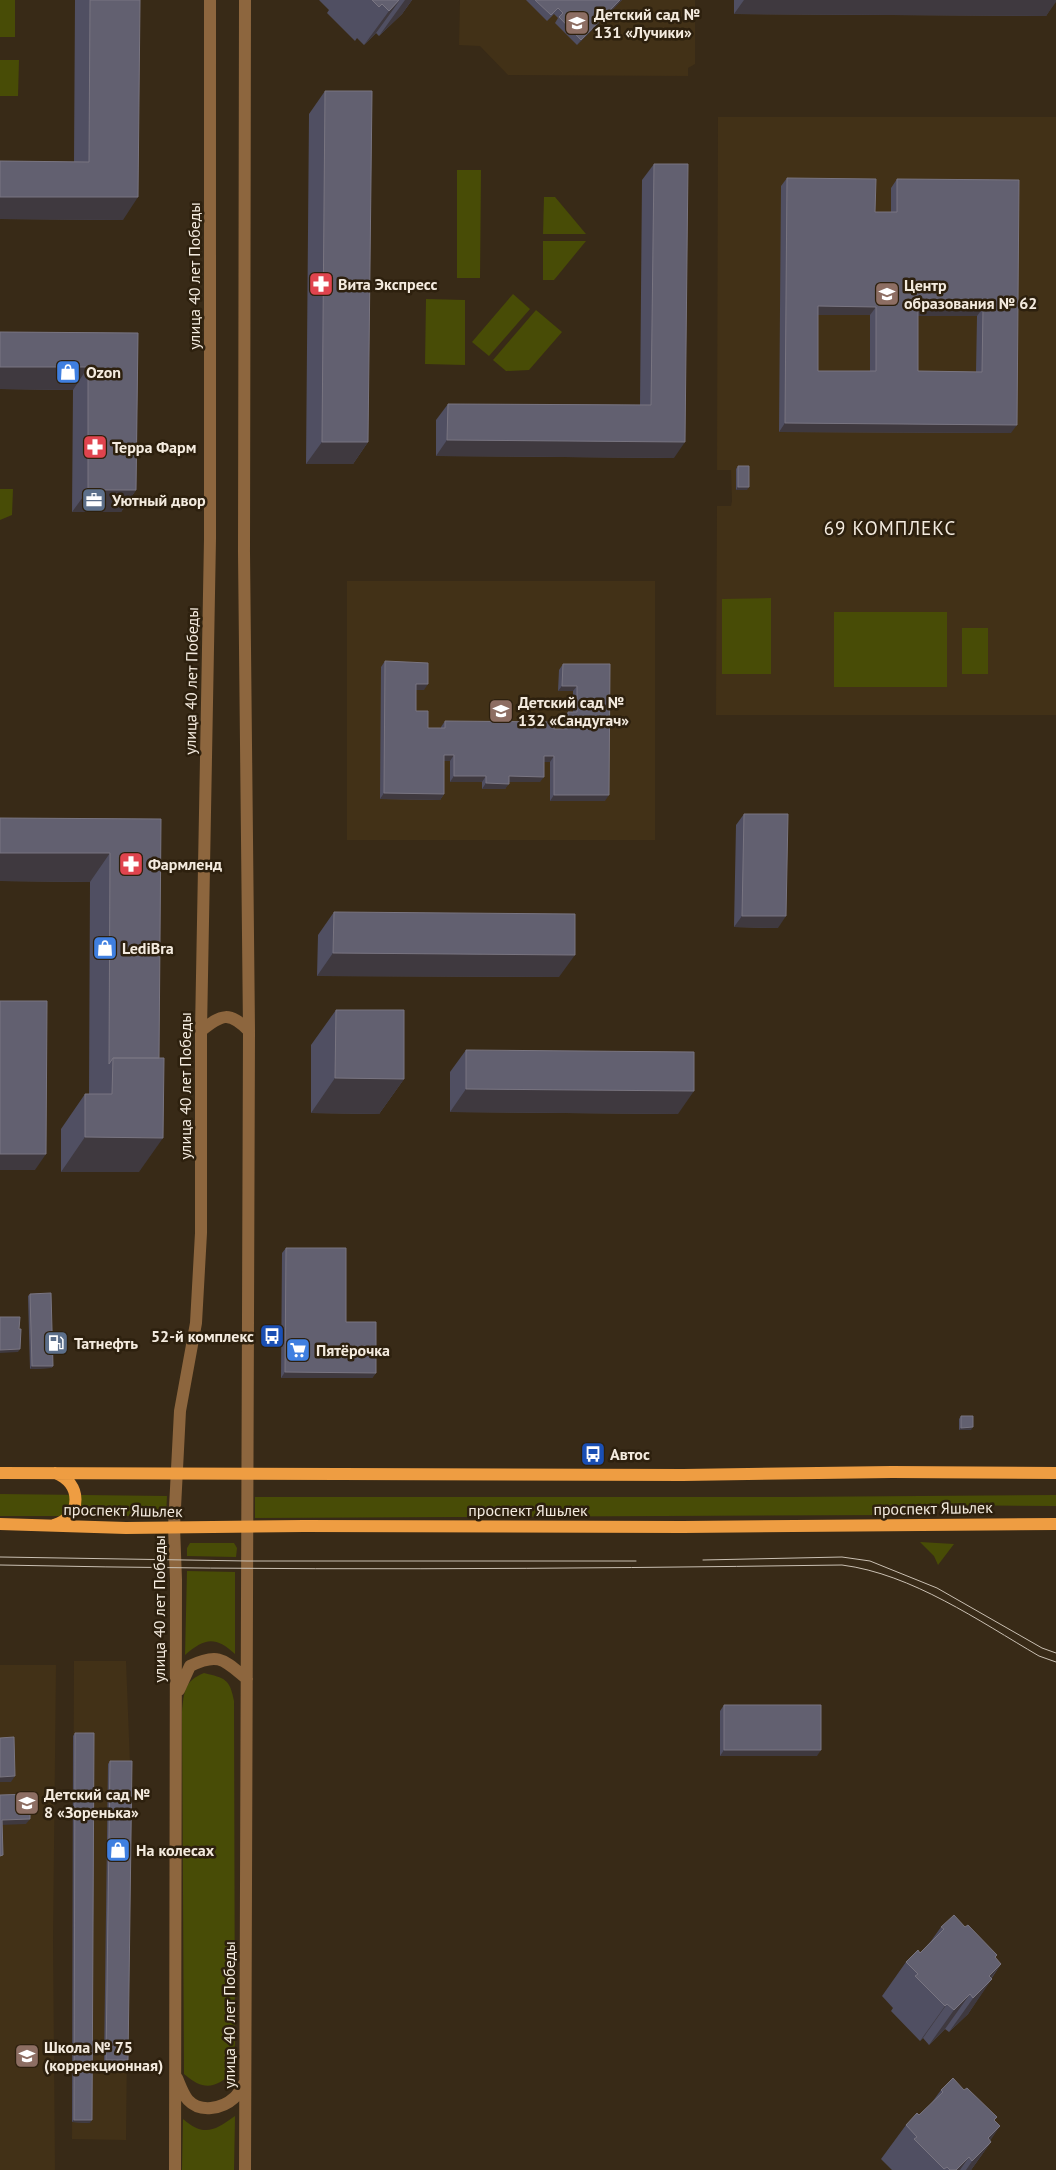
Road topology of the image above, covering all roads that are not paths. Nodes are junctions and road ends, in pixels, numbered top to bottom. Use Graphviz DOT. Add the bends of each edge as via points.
graph roads {
  1 [pos="210,0"];
  2 [pos="245,0"];
  3 [pos="201,1031"];
  4 [pos="249,1031"];
  5 [pos="0,1473"];
  6 [pos="54,1473"];
  7 [pos="176,1473"];
  8 [pos="247,1473"];
  9 [pos="1056,1473"];
  10 [pos="0,1524"];
  11 [pos="1056,1524"];
  12 [pos="52,1525"];
  13 [pos="248,1526"];
  14 [pos="174,1527"];
  15 [pos="247,1679"];
  16 [pos="175,1701"];
  17 [pos="175,2074"];
  18 [pos="245,2080"];
  19 [pos="175,2170"];
  20 [pos="245,2170"];
  1 -- 3 [label="street, улица 40 лет Победы" via="210,540"];
  2 -- 4 [label="street, улица 40 лет Победы" via="244,552"];
  3 -- 4 [label="street" via="224,1016 238,1019"];
  3 -- 7 [label="street, улица 40 лет Победы" via="199,1286 196,1323 180,1411"];
  4 -- 8 [label="street, улица 40 лет Победы"];
  5 -- 6 [label="main road"];
  6 -- 7 [label="main road"];
  6 -- 12 [label="main road" via="70,1482 76,1500 69,1517"];
  7 -- 8 [label="main road"];
  7 -- 14 [label="street, улица 40 лет Победы"];
  8 -- 9 [label="main road"];
  8 -- 13 [label="street, улица 40 лет Победы"];
  10 -- 12 [label="main road, проспект Яшьлек"];
  11 -- 13 [label="main road, проспект Яшьлек" via="683,1528"];
  12 -- 14 [label="main road, проспект Яшьлек"];
  13 -- 14 [label="main road, проспект Яшьлек"];
  13 -- 15 [label="street, улица 40 лет Победы"];
  14 -- 16 [label="street, улица 40 лет Победы"];
  15 -- 16 [label="street" via="224,1660 206,1658 190,1666"];
  15 -- 18 [label="street, улица 40 лет Победы"];
  16 -- 17 [label="street, улица 40 лет Победы"];
  17 -- 18 [label="street" via="188,2099 208,2109 235,2098"];
  17 -- 19 [label="street, улица 40 лет Победы"];
  18 -- 20 [label="street, улица 40 лет Победы"];
}
